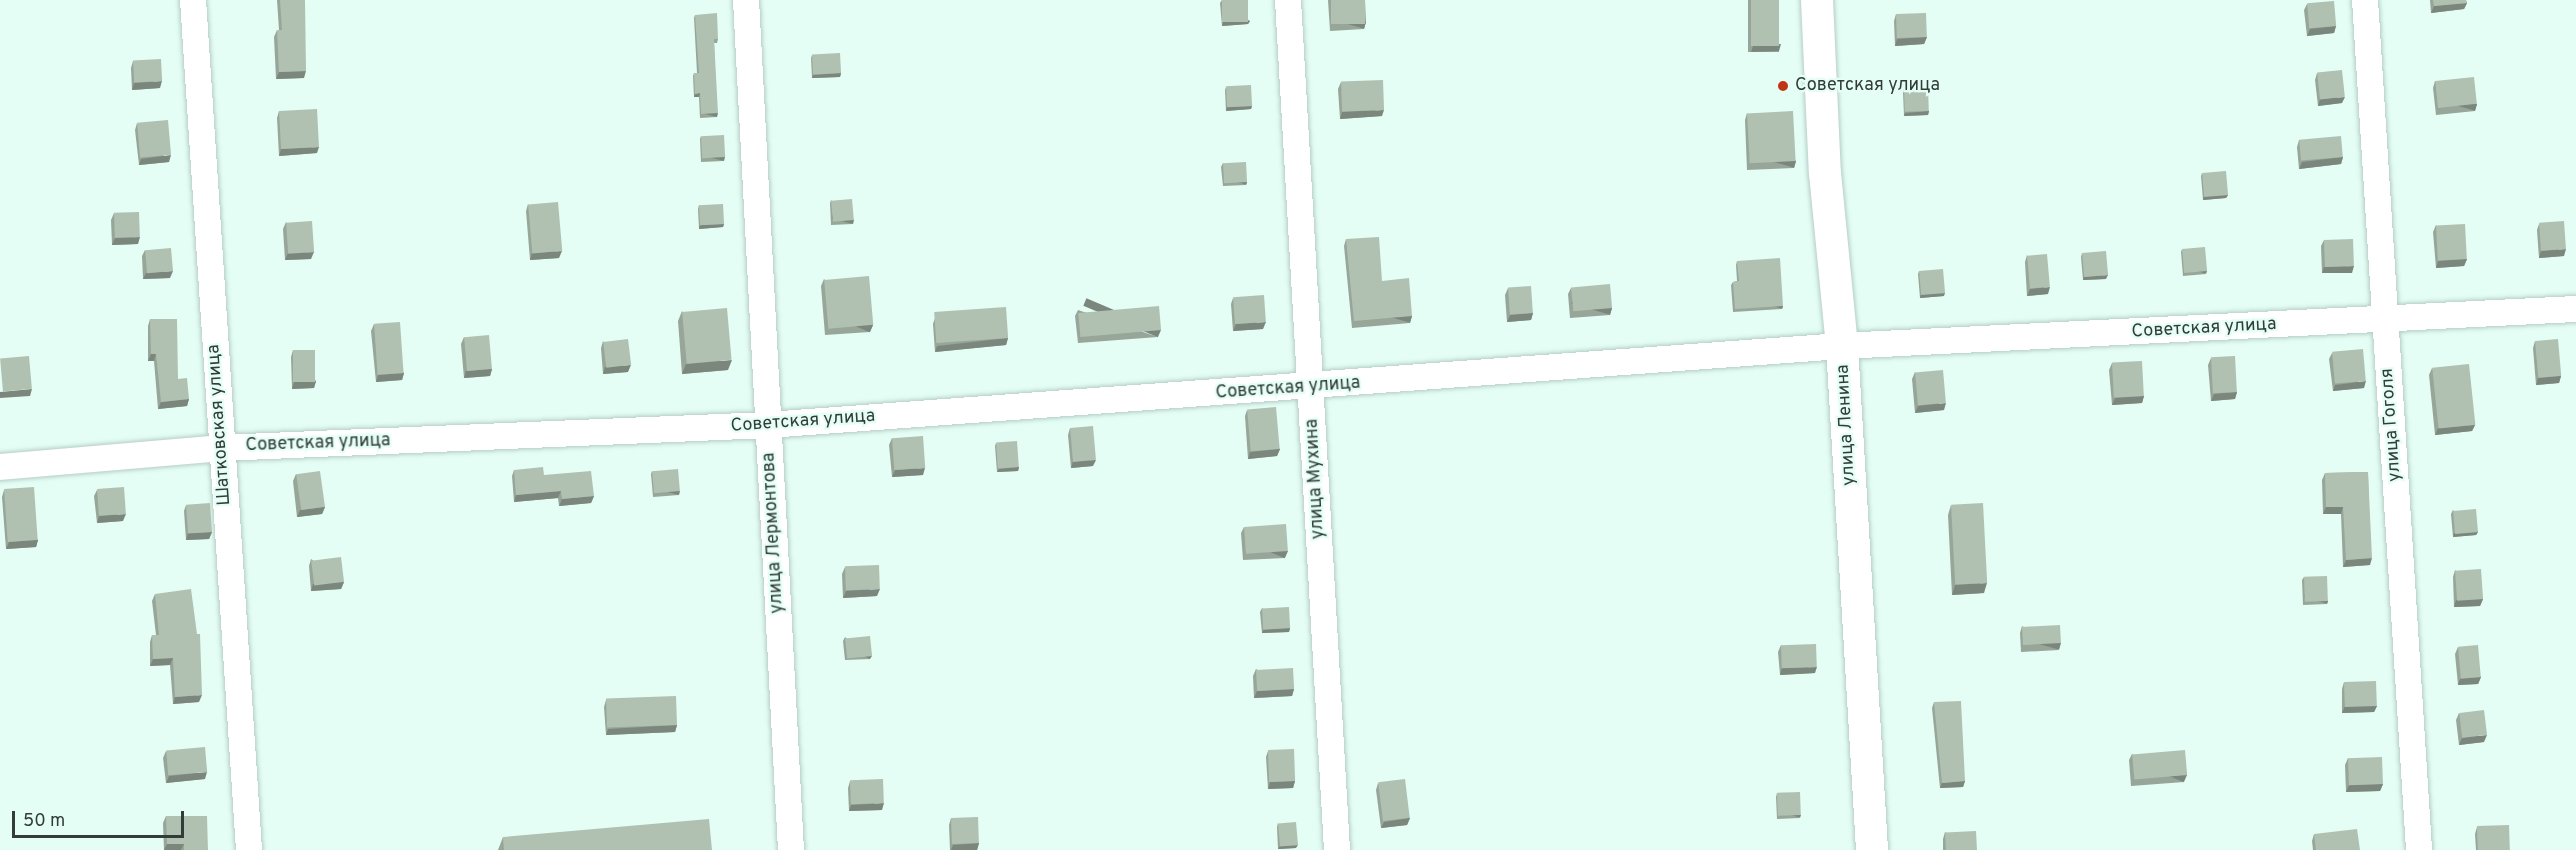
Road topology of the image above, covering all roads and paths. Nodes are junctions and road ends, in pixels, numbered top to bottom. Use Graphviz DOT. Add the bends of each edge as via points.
graph roads {
  1 [pos="193,0"];
  2 [pos="746,0"];
  3 [pos="1288,0"];
  4 [pos="1817,0"];
  5 [pos="2365,0"];
  6 [pos="2576,309"];
  7 [pos="2385,321"];
  8 [pos="1842,346"];
  9 [pos="1311,387"];
  10 [pos="768,425"];
  11 [pos="221,448"];
  12 [pos="0,467"];
  13 [pos="249,850"];
  14 [pos="790,850"];
  15 [pos="1337,850"];
  16 [pos="1872,850"];
  17 [pos="2419,850"];
  1 -- 11 [label="street, Шатковская улица"];
  2 -- 10 [label="street, улица Лермонтова"];
  3 -- 9 [label="street, улица Мухина"];
  4 -- 8 [label="main road, улица Ленина" via="1825,172"];
  5 -- 7 [label="street, улица Гоголя"];
  6 -- 7 [label="street, Советская улица"];
  7 -- 8 [label="street, Советская улица"];
  7 -- 17 [label="street, улица Гоголя"];
  8 -- 9 [label="street, Советская улица"];
  8 -- 16 [label="main road, улица Ленина"];
  9 -- 10 [label="street, Советская улица"];
  9 -- 15 [label="street, улица Мухина"];
  10 -- 11 [label="street, Советская улица"];
  10 -- 14 [label="street, улица Лермонтова"];
  11 -- 12 [label="street, Советская улица"];
  11 -- 13 [label="street, Шатковская улица"];
}
